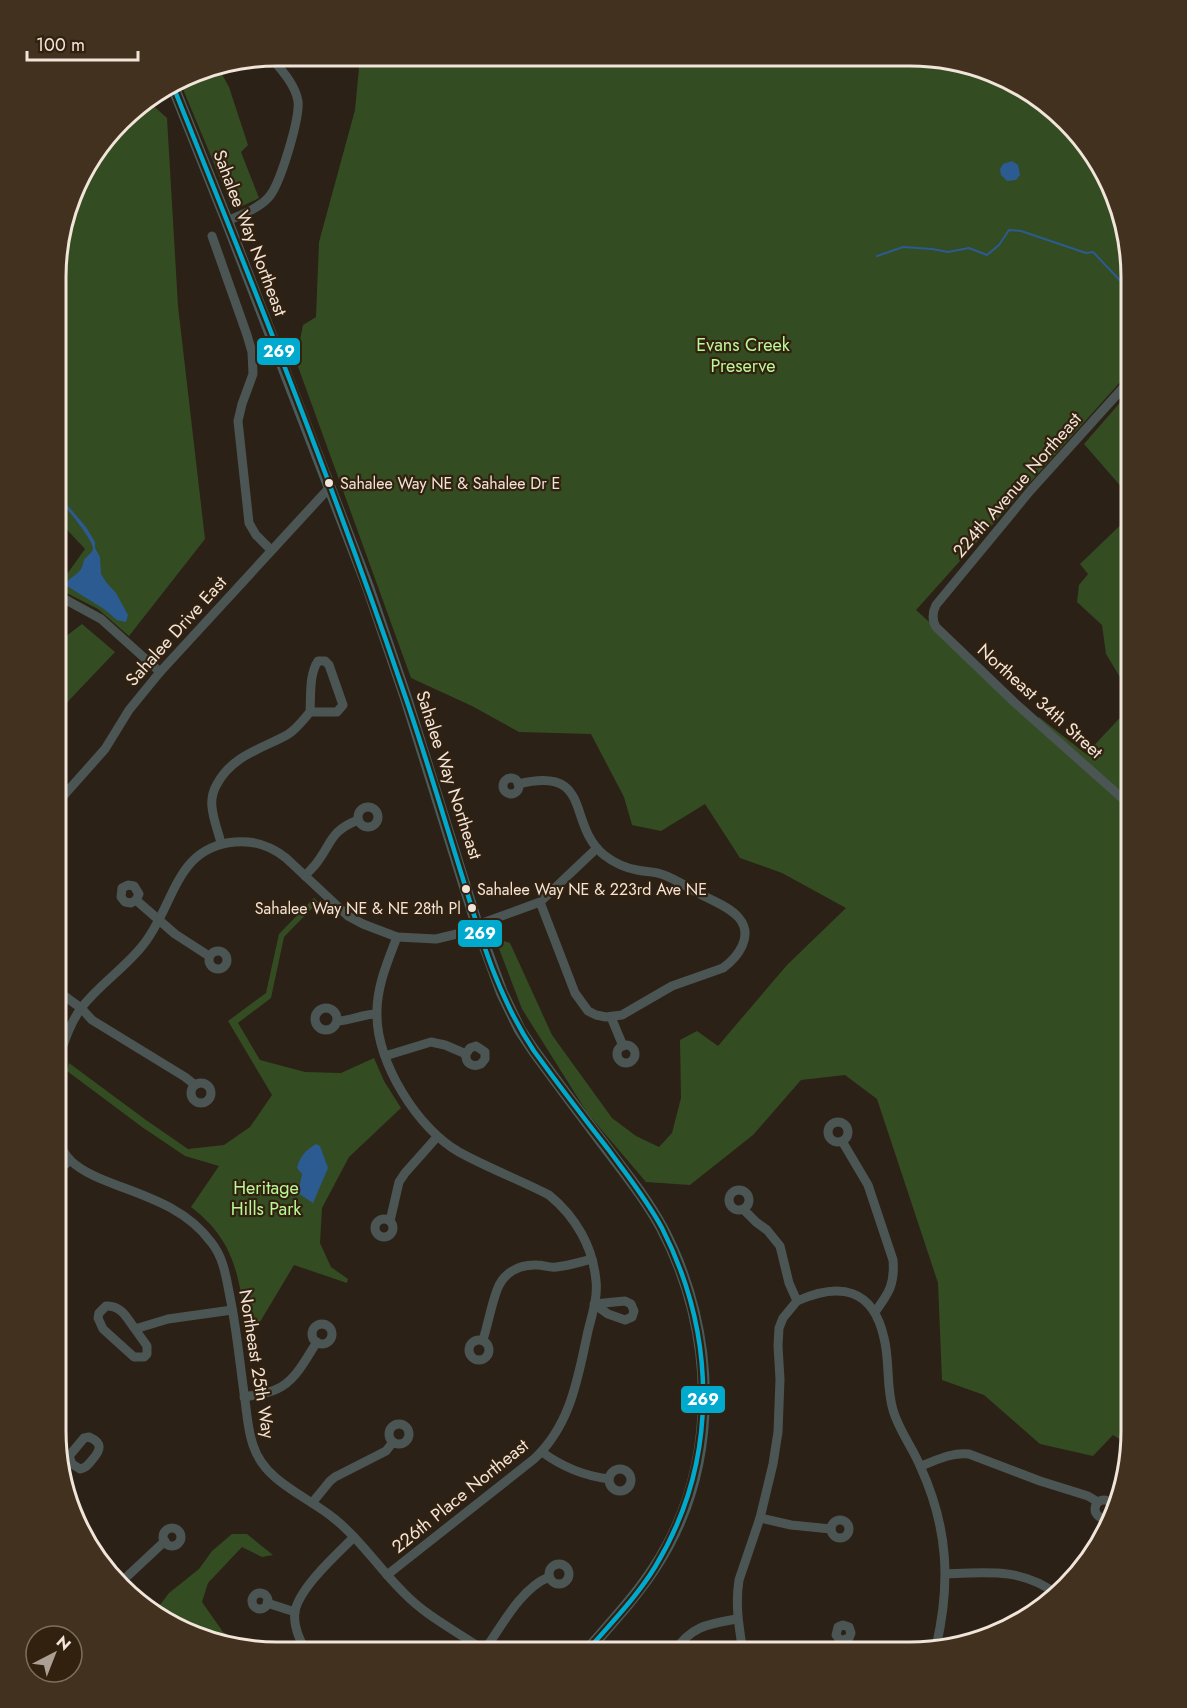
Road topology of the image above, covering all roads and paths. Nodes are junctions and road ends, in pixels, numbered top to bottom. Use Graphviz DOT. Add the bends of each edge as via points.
graph roads {
  1 [pos="281,66"];
  2 [pos="175,92"];
  3 [pos="227,221"];
  4 [pos="212,236"];
  5 [pos="1121,391"];
  6 [pos="330,487"];
  7 [pos="271,550"];
  8 [pos="66,600"];
  9 [pos="933,615"];
  10 [pos="160,672"];
  11 [pos="310,712"];
  12 [pos="519,784"];
  13 [pos="66,793"];
  14 [pos="1121,797"];
  15 [pos="358,820"];
  16 [pos="221,843"];
  17 [pos="597,848"];
  18 [pos="305,876"];
  19 [pos="136,900"];
  20 [pos="540,902"];
  21 [pos="160,920"];
  22 [pos="477,925"];
  23 [pos="398,937"];
  24 [pos="209,956"];
  25 [pos="66,997"];
  26 [pos="81,1008"];
  27 [pos="376,1014"];
  28 [pos="611,1017"];
  29 [pos="336,1021"];
  30 [pos="66,1038"];
  31 [pos="623,1046"];
  32 [pos="466,1054"];
  33 [pos="385,1056"];
  34 [pos="195,1085"];
  35 [pos="437,1137"];
  36 [pos="842,1141"];
  37 [pos="66,1154"];
  38 [pos="70,1160"];
  39 [pos="66,1164"];
  40 [pos="743,1209"];
  41 [pos="390,1221"];
  42 [pos="592,1259"];
  43 [pos="797,1301"];
  44 [pos="232,1310"];
  45 [pos="875,1312"];
  46 [pos="135,1329"];
  47 [pos="483,1340"];
  48 [pos="317,1342"];
  49 [pos="244,1397"];
  50 [pos="393,1443"];
  51 [pos="542,1452"];
  52 [pos="921,1466"];
  53 [pos="609,1479"];
  54 [pos="1098,1502"];
  55 [pos="312,1503"];
  56 [pos="760,1518"];
  57 [pos="831,1529"];
  58 [pos="354,1537"];
  59 [pos="165,1541"];
  60 [pos="946,1574"];
  61 [pos="387,1575"];
  62 [pos="549,1577"];
  63 [pos="126,1578"];
  64 [pos="1050,1589"];
  65 [pos="267,1604"];
  66 [pos="295,1612"];
  67 [pos="737,1619"];
  68 [pos="937,1640"];
  69 [pos="302,1642"];
  70 [pos="471,1642"];
  71 [pos="491,1642"];
  72 [pos="595,1642"];
  73 [pos="682,1642"];
  74 [pos="741,1642"];
  1 -- 3 [label="street" via="295,92 298,108 278,179 266,201"];
  2 -- 3 [label="main road, Sahalee Way Northeast"];
  3 -- 6 [label="main road, Sahalee Way Northeast"];
  4 -- 7 [label="street" via="252,352 253,374 238,421 249,523"];
  5 -- 9 [label="street, 224th Avenue Northeast" via="1030,491 936,605"];
  6 -- 7 [label="street, Sahalee Drive East"];
  6 -- 22 [label="main road, Sahalee Way Northeast" via="368,587"];
  7 -- 10 [label="street, Sahalee Drive East"];
  8 -- 10 [label="street" via="101,619"];
  9 -- 14 [label="street, Northeast 34th Street" via="936,627"];
  10 -- 13 [label="street, Sahalee Drive East" via="129,710 105,749"];
  11 -- 11 [label="street" via="337,712 344,705 325,661 315,665"];
  11 -- 16 [label="street" via="289,734 228,767 212,798"];
  12 -- 17 [label="street" via="546,780 563,785 576,799"];
  15 -- 18 [label="street" via="335,834"];
  16 -- 18 [label="street" via="255,842 267,846"];
  16 -- 21 [label="street" via="191,861"];
  17 -- 20 [label="street"];
  17 -- 28 [label="street" via="614,861 666,875 729,910 740,919 745,939 743,947 723,968 672,986 622,1015"];
  18 -- 23 [label="street" via="348,916"];
  19 -- 21 [label="street"];
  20 -- 22 [label="street"];
  20 -- 28 [label="street" via="575,993 588,1011"];
  21 -- 24 [label="street"];
  21 -- 26 [label="street" via="143,946"];
  22 -- 23 [label="street" via="436,939"];
  22 -- 72 [label="main road, Sahalee Way Northeast" via="520,1030 661,1226 694,1309 704,1366 699,1451 691,1487 673,1533 633,1597"];
  23 -- 27 [label="street, 226th Place Northeast" via="383,974"];
  25 -- 26 [label="street"];
  26 -- 30 [label="street"];
  26 -- 34 [label="street" via="92,1020"];
  27 -- 29 [label="street"];
  27 -- 33 [label="street, 226th Place Northeast"];
  28 -- 31 [label="street"];
  32 -- 33 [label="street" via="430,1042"];
  33 -- 35 [label="street, 226th Place Northeast" via="417,1114"];
  35 -- 41 [label="street" via="399,1182"];
  35 -- 42 [label="street, 226th Place Northeast" via="458,1152 549,1195 575,1223"];
  36 -- 45 [label="street" via="868,1185 893,1260 892,1284"];
  37 -- 38 [label="street, Northeast 25th Way"];
  38 -- 39 [label="street"];
  38 -- 44 [label="street, Northeast 25th Way" via="92,1175 170,1206 201,1229 224,1266"];
  40 -- 43 [label="street" via="780,1246"];
  42 -- 47 [label="street" via="552,1268 529,1265 508,1274 497,1290"];
  42 -- 51 [label="street, 226th Place Northeast" via="597,1283 594,1304 570,1406"];
  43 -- 45 [label="street" via="843,1290 859,1296"];
  43 -- 56 [label="street" via="779,1328 778,1432"];
  44 -- 46 [label="street" via="168,1319"];
  44 -- 49 [label="street, Northeast 25th Way"];
  45 -- 52 [label="street" via="885,1339 893,1412"];
  46 -- 46 [label="street" via="147,1346 144,1357 134,1357 103,1329 99,1313 106,1306 118,1308"];
  48 -- 49 [label="street" via="287,1384 271,1392"];
  49 -- 55 [label="street, Northeast 25th Way" via="250,1437 259,1460 276,1478"];
  50 -- 55 [label="street" via="335,1477"];
  51 -- 53 [label="street" via="566,1467"];
  51 -- 61 [label="street, 226th Place Northeast"];
  52 -- 54 [label="street" via="951,1455 969,1454"];
  52 -- 60 [label="street" via="941,1527"];
  55 -- 58 [label="street, Northeast 25th Way"];
  56 -- 57 [label="street"];
  56 -- 67 [label="street" via="739,1580"];
  58 -- 61 [label="street, Northeast 25th Way"];
  58 -- 66 [label="street" via="312,1581"];
  59 -- 63 [label="street"];
  60 -- 64 [label="street" via="1007,1573 1037,1581"];
  60 -- 68 [label="street"];
  61 -- 70 [label="street, Northeast 25th Way" via="421,1609"];
  62 -- 71 [label="street" via="521,1598"];
  65 -- 66 [label="street"];
  66 -- 69 [label="street"];
  67 -- 73 [label="street" via="700,1627"];
  67 -- 74 [label="street"];
}
